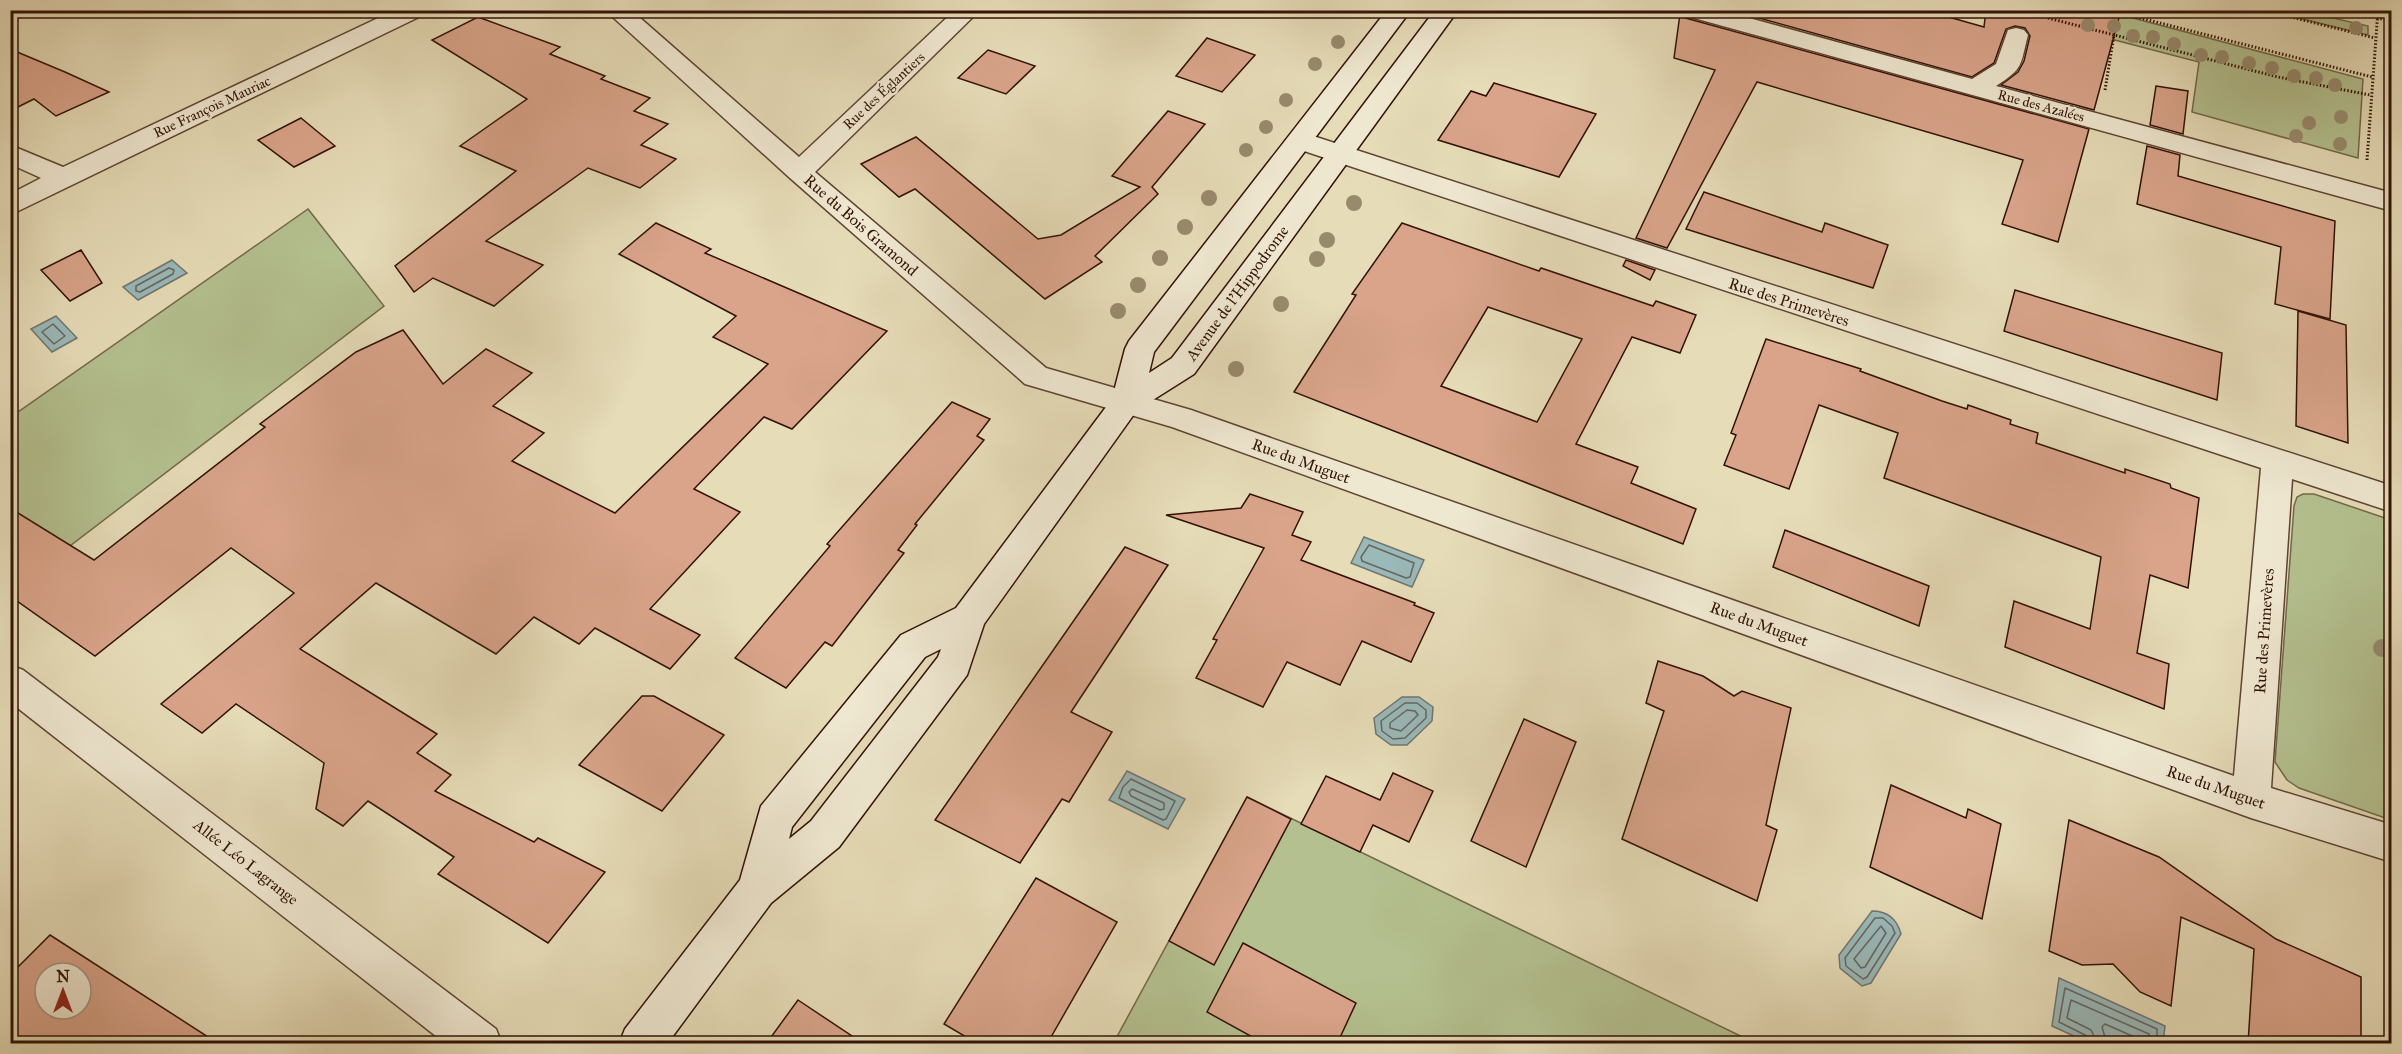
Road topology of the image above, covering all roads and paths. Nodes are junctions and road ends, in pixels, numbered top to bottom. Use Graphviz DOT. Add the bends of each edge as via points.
graph roads {
  1 [pos="415,10"];
  2 [pos="616,10"];
  3 [pos="969,10"];
  4 [pos="1400,10"];
  5 [pos="1447,10"];
  6 [pos="1691,10"];
  7 [pos="2109,10"];
  8 [pos="2263,10"];
  9 [pos="2378,10"];
  10 [pos="2047,17"];
  11 [pos="2377,18"];
  12 [pos="2391,21"];
  13 [pos="2016,35"];
  14 [pos="2114,35"];
  15 [pos="2375,38"];
  16 [pos="2372,77"];
  17 [pos="1975,88"];
  18 [pos="2098,90"];
  19 [pos="2104,91"];
  20 [pos="2115,94"];
  21 [pos="2370,95"];
  22 [pos="1302,141"];
  23 [pos="10,153"];
  24 [pos="1340,154"];
  25 [pos="2367,164"];
  26 [pos="799,172"];
  27 [pos="63,178"];
  28 [pos="2391,202"];
  29 [pos="10,206"];
  30 [pos="1126,402"];
  31 [pos="2277,462"];
  32 [pos="2391,499"];
  33 [pos="968,618"];
  34 [pos="10,681"];
  35 [pos="2251,800"];
  36 [pos="2391,844"];
  37 [pos="757,889"];
  38 [pos="481,1044"];
  39 [pos="640,1044"];
  1 -- 27 [label="street, Rue François Mauriac"];
  2 -- 26 [label="street, Rue du Bois Gramond"];
  3 -- 26 [label="street, Rue des Églantiers"];
  4 -- 22 [label="street"];
  5 -- 24 [label="street, Avenue de l'Hippodrome"];
  6 -- 17 [label="street, Rue des Azalées" via="1788,27"];
  7 -- 16 [label="path"];
  8 -- 15 [label="path"];
  9 -- 11 [label="path"];
  10 -- 14 [label="path"];
  11 -- 12 [label="path"];
  11 -- 15 [label="path"];
  13 -- 17 [label="street" via="2007,68"];
  14 -- 19 [label="path"];
  14 -- 21 [label="path" via="2278,77"];
  15 -- 16 [label="path"];
  16 -- 21 [label="path"];
  17 -- 28 [label="street, Rue des Azalées"];
  18 -- 19 [label="path"];
  19 -- 20 [label="path"];
  21 -- 25 [label="path"];
  22 -- 24 [label="street, Rue des Primevères"];
  22 -- 30 [label="street" via="1140,349"];
  23 -- 27 [label="street"];
  24 -- 30 [label="street, Avenue de l'Hippodrome" via="1183,366"];
  24 -- 31 [label="street, Rue des Primevères"];
  26 -- 30 [label="street, Rue du Bois Gramond" via="1036,376"];
  27 -- 29 [label="street, Rue François Mauriac"];
  30 -- 33 [label="street"];
  30 -- 35 [label="street, Rue du Muguet" via="1180,417"];
  31 -- 32 [label="street, Rue des Primevères"];
  31 -- 35 [label="street, Rue des Primevères"];
  33 -- 37 [label="street" via="954,664 825,834"];
  33 -- 37 [label="street" via="913,646 775,819"];
  34 -- 38 [label="street, Allée Léo Lagrange"];
  35 -- 36 [label="street, Rue du Muguet"];
  37 -- 39 [label="street"];
}
